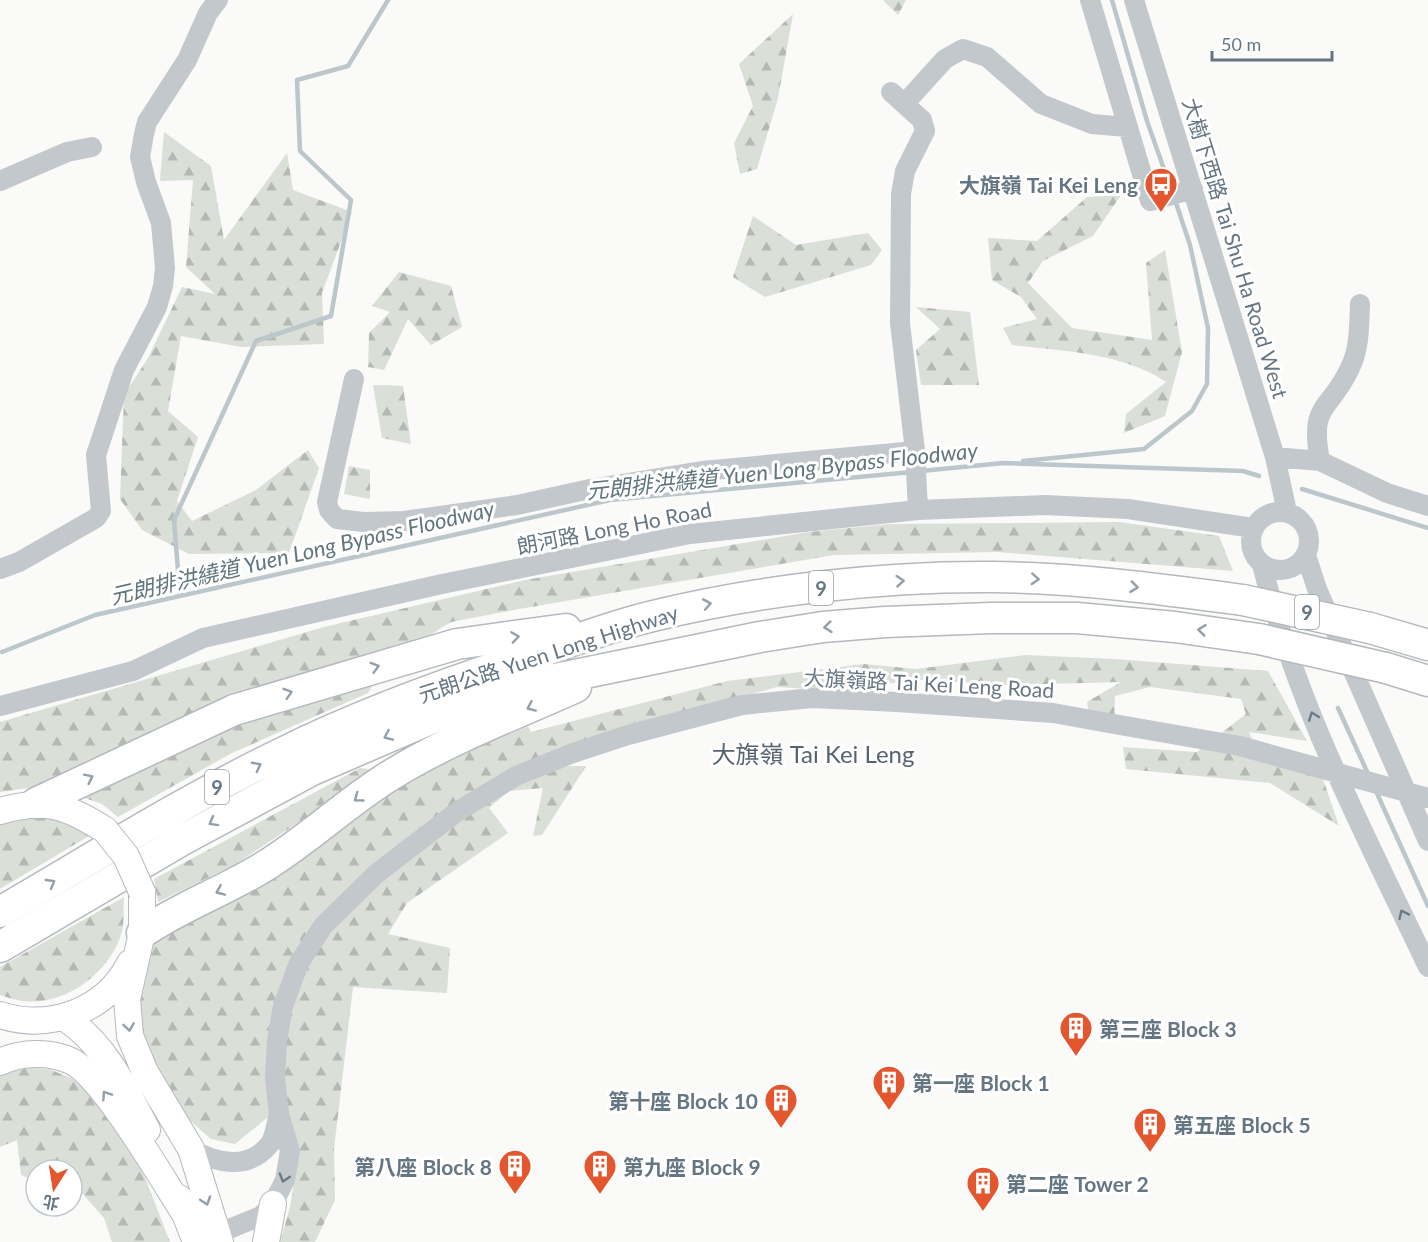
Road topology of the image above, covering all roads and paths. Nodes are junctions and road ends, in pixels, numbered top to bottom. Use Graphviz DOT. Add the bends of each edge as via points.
graph roads {
  1 [pos="218,0"];
  2 [pos="1090,0"];
  3 [pos="1134,0"];
  4 [pos="1127,127"];
  5 [pos="92,147"];
  6 [pos="0,181"];
  7 [pos="1193,189"];
  8 [pos="1360,304"];
  9 [pos="354,379"];
  10 [pos="915,451"];
  11 [pos="1275,457"];
  12 [pos="1320,461"];
  13 [pos="918,506"];
  14 [pos="1428,506"];
  15 [pos="1287,512"];
  16 [pos="1253,528"];
  17 [pos="1306,555"];
  18 [pos="1262,564"];
  19 [pos="0,569"];
  20 [pos="650,616"];
  21 [pos="1428,645"];
  22 [pos="622,666"];
  23 [pos="1428,681"];
  24 [pos="0,706"];
  25 [pos="1340,772"];
  26 [pos="1399,789"];
  27 [pos="1428,798"];
  28 [pos="36,803"];
  29 [pos="0,811"];
  30 [pos="1428,840"];
  31 [pos="0,912"];
  32 [pos="139,941"];
  33 [pos="0,946"];
  34 [pos="1428,967"];
  35 [pos="11,1018"];
  36 [pos="65,1018"];
  37 [pos="0,1035"];
  38 [pos="0,1062"];
  39 [pos="279,1114"];
  40 [pos="190,1149"];
  41 [pos="273,1204"];
  42 [pos="202,1233"];
  43 [pos="266,1242"];
  1 -- 19 [label="street" via="187,60 147,122 144,134 140,157 161,223 163,286 157,307 124,370 96,455 101,511 87,523"];
  2 -- 4 [label="street"];
  3 -- 7 [label="street, 大樹下西路 Tai Shu Ha Road West"];
  4 -- 7 [label="street" via="1149,201"];
  4 -- 10 [label="street" via="1092,124 1041,104 987,57 963,50 945,59 898,98 922,120 925,131 905,171 901,194 900,323"];
  5 -- 6 [label="street" via="67,152"];
  7 -- 11 [label="street, 大樹下西路 Tai Shu Ha Road West"];
  8 -- 12 [label="street" via="1351,368 1317,419"];
  9 -- 10 [label="street" via="327,502 337,519 404,520 517,505 702,471"];
  10 -- 13 [label="street"];
  11 -- 12 [label="street"];
  11 -- 15 [label="street, 大樹下西路 Tai Shu Ha Road West"];
  12 -- 14 [label="street" via="1387,493"];
  13 -- 16 [label="street, 朗河路 Long Ho Road" via="1128,508"];
  13 -- 24 [label="street, 朗河路 Long Ho Road" via="690,534 442,584 203,638 133,671"];
  15 -- 16 [label="street" via="1267,515"];
  15 -- 17 [label="street" via="1300,519 1308,532"];
  16 -- 18 [label="street" via="1252,547"];
  17 -- 18 [label="street" via="1291,568 1271,569"];
  17 -- 26 [label="street"];
  25 -- 18 [label="street, one-way" via="1269,595"];
  20 -- 21 [label="highway, 元朗公路 Yuen Long Highway / 9, one-way, bridge" via="816,588 994,577 1076,581 1243,600"];
  28 -- 20 [label="highway, one-way" via="234,710 330,680 457,644"];
  31 -- 20 [label="highway, 元朗公路 Yuen Long Highway / 9, one-way" via="216,788 344,724 446,684"];
  23 -- 22 [label="highway, 元朗公路 Yuen Long Highway / 9, one-way, bridge" via="1259,639 1120,621 1032,617 944,618 823,627"];
  22 -- 32 [label="highway, one-way" via="429,753 372,788 272,862 234,885 171,913"];
  22 -- 33 [label="highway, 元朗公路 Yuen Long Highway / 9, one-way" via="498,694 348,753 228,814"];
  25 -- 26 [label="street, 大旗嶺路 Tai Kei Leng Road"];
  34 -- 25 [label="street, one-way"];
  25 -- 39 [label="street, 大旗嶺路 Tai Kei Leng Road" via="1240,746 1053,713 823,698 742,705 628,735 516,776 458,811 376,874 323,926 299,963 283,1006 275,1078"];
  26 -- 27 [label="street, 大旗嶺路 Tai Kei Leng Road"];
  26 -- 30 [label="street"];
  28 -- 29 [label="main road"];
  28 -- 32 [label="main road, bridge" via="78,812 105,830 126,856 142,892"];
  32 -- 36 [label="main road" via="114,987 97,1002"];
  32 -- 40 [label="main road, one-way" via="127,999 130,1036 145,1072"];
  35 -- 36 [label="main road"];
  35 -- 37 [label="main road"];
  36 -- 42 [label="main road" via="93,1040 109,1063"];
  42 -- 38 [label="main road, one-way" via="96,1080 73,1061 54,1055 28,1054"];
  39 -- 40 [label="street" via="270,1144 246,1162 224,1163"];
  39 -- 41 [label="street, 大旗嶺路 Tai Kei Leng Road, one-way" via="290,1152 285,1180"];
  40 -- 42 [label="main road, one-way"];
  41 -- 42 [label="street, 大旗嶺路 Tai Kei Leng Road" via="251,1222"];
  41 -- 43 [label="main road"];
}
